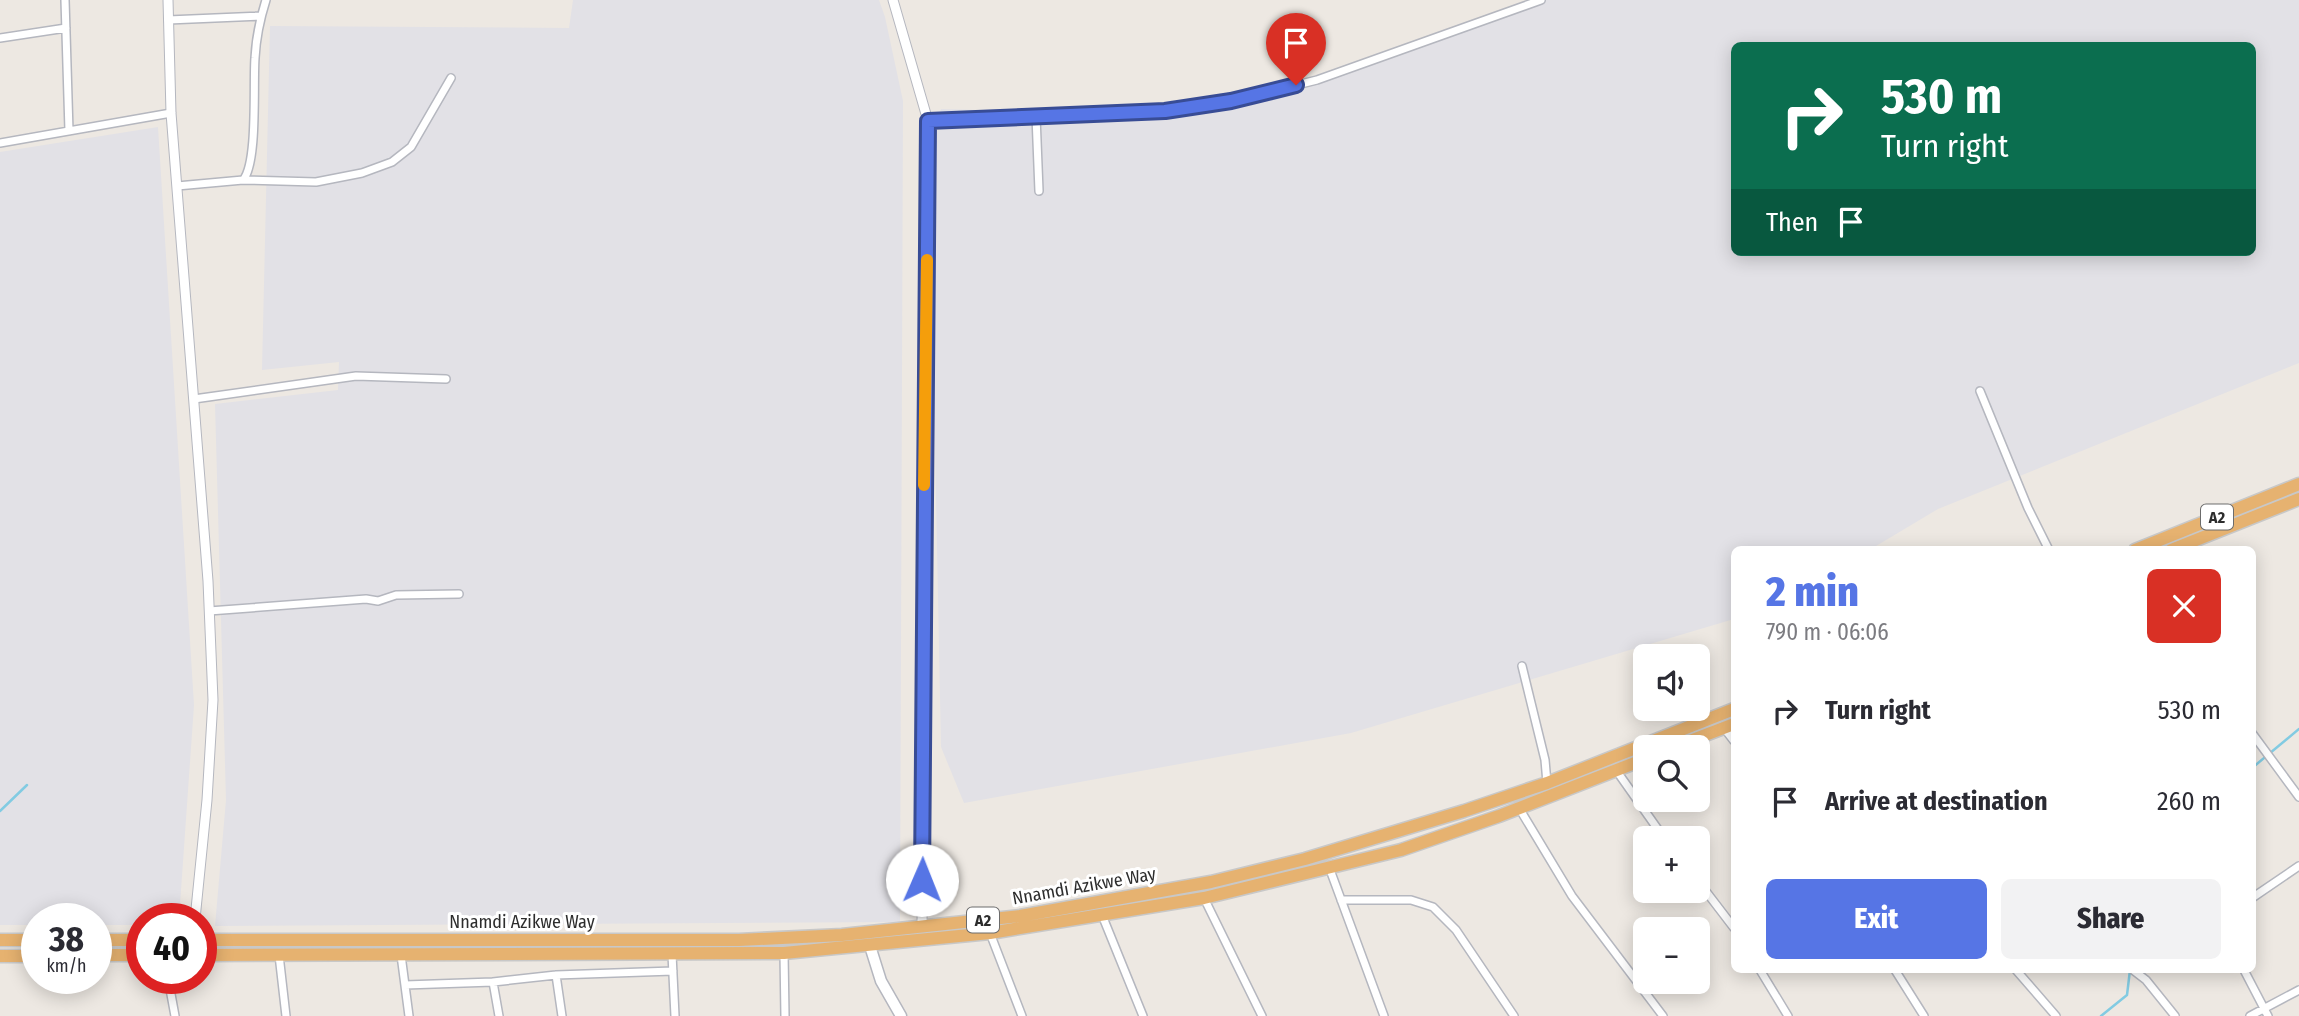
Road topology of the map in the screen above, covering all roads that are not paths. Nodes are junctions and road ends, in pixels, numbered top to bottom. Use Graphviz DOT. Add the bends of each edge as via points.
graph roads {
  1 [pos="65,0"];
  2 [pos="168,0"];
  3 [pos="266,0"];
  4 [pos="893,0"];
  5 [pos="1542,0"];
  6 [pos="261,16"];
  7 [pos="168,20"];
  8 [pos="66,28"];
  9 [pos="0,38"];
  10 [pos="451,78"];
  11 [pos="171,113"];
  12 [pos="1036,116"];
  13 [pos="928,121"];
  14 [pos="69,131"];
  15 [pos="0,143"];
  16 [pos="243,180"];
  17 [pos="177,186"];
  18 [pos="1039,191"];
  19 [pos="446,379"];
  20 [pos="1980,391"];
  21 [pos="194,399"];
  22 [pos="2299,484"];
  23 [pos="2299,499"];
  24 [pos="2047,546"];
  25 [pos="2145,546"];
  26 [pos="2181,546"];
  27 [pos="460,594"];
  28 [pos="209,611"];
  29 [pos="1521,666"];
  30 [pos="1731,710"];
  31 [pos="1729,726"];
  32 [pos="1705,735"];
  33 [pos="2256,739"];
  34 [pos="1633,764"];
  35 [pos="1616,770"];
  36 [pos="1547,783"];
  37 [pos="2299,797"];
  38 [pos="1519,808"];
  39 [pos="1656,826"];
  40 [pos="2299,866"];
  41 [pos="1329,867"];
  42 [pos="2256,895"];
  43 [pos="1710,897"];
  44 [pos="1203,898"];
  45 [pos="1340,900"];
  46 [pos="197,903"];
  47 [pos="1102,915"];
  48 [pos="1731,924"];
  49 [pos="922,927"];
  50 [pos="990,933"];
  51 [pos="0,940"];
  52 [pos="21,940"];
  53 [pos="217,940"];
  54 [pos="870,946"];
  55 [pos="784,953"];
  56 [pos="672,954"];
  57 [pos="217,955"];
  58 [pos="279,955"];
  59 [pos="401,955"];
  60 [pos="0,956"];
  61 [pos="21,956"];
  62 [pos="673,971"];
  63 [pos="1762,973"];
  64 [pos="1897,973"];
  65 [pos="2019,973"];
  66 [pos="2138,973"];
  67 [pos="2246,973"];
  68 [pos="556,975"];
  69 [pos="493,982"];
  70 [pos="405,985"];
  71 [pos="2299,990"];
  72 [pos="171,994"];
  73 [pos="2266,1012"];
  74 [pos="176,1016"];
  75 [pos="286,1016"];
  76 [pos="409,1016"];
  77 [pos="499,1016"];
  78 [pos="562,1016"];
  79 [pos="675,1016"];
  80 [pos="785,1016"];
  81 [pos="901,1016"];
  82 [pos="1022,1016"];
  83 [pos="1143,1016"];
  84 [pos="1262,1016"];
  85 [pos="1384,1016"];
  86 [pos="1514,1016"];
  87 [pos="1663,1016"];
  88 [pos="1788,1016"];
  89 [pos="1924,1016"];
  90 [pos="2056,1016"];
  91 [pos="2175,1016"];
  92 [pos="2250,1016"];
  1 -- 8 [label="street"];
  2 -- 7 [label="street"];
  3 -- 6 [label="street"];
  4 -- 13 [label="street"];
  5 -- 12 [label="street" via="1317,80 1231,101 1165,111"];
  6 -- 7 [label="street"];
  6 -- 16 [label="street" via="251,161"];
  7 -- 11 [label="street"];
  8 -- 9 [label="street"];
  8 -- 14 [label="street"];
  10 -- 16 [label="street" via="411,148 392,162 316,182"];
  11 -- 14 [label="street"];
  11 -- 17 [label="street"];
  12 -- 13 [label="street"];
  12 -- 18 [label="street"];
  13 -- 49 [label="street"];
  14 -- 15 [label="street"];
  16 -- 17 [label="street"];
  17 -- 21 [label="street"];
  19 -- 21 [label="street" via="356,376"];
  20 -- 24 [label="street"];
  21 -- 28 [label="street"];
  22 -- 25 [label="highway, A2"];
  23 -- 26 [label="highway, A2"];
  27 -- 28 [label="street"];
  28 -- 46 [label="street" via="213,699"];
  29 -- 36 [label="street"];
  30 -- 36 [label="highway, Nnamdi Azikwe Way / A2"];
  31 -- 32 [label="highway"];
  33 -- 37 [label="street"];
  34 -- 35 [label="highway, Nnamdi Azikwe Way / A2"];
  35 -- 38 [label="highway, Nnamdi Azikwe Way / A2"];
  35 -- 39 [label="street"];
  36 -- 49 [label="highway, Nnamdi Azikwe Way / A2" via="1332,851 1211,881 1020,916"];
  38 -- 41 [label="highway, Nnamdi Azikwe Way / A2" via="1401,850"];
  38 -- 87 [label="street" via="1572,896"];
  40 -- 42 [label="street"];
  41 -- 44 [label="highway, Nnamdi Azikwe Way / A2"];
  41 -- 45 [label="street"];
  43 -- 48 [label="street"];
  44 -- 47 [label="highway, Nnamdi Azikwe Way / A2"];
  44 -- 84 [label="street"];
  45 -- 85 [label="street"];
  45 -- 86 [label="street" via="1411,900 1433,907 1455,930"];
  47 -- 50 [label="highway, Nnamdi Azikwe Way / A2"];
  47 -- 83 [label="street"];
  49 -- 53 [label="highway, Nnamdi Azikwe Way / A2" via="739,940"];
  50 -- 54 [label="highway, Nnamdi Azikwe Way / A2"];
  50 -- 82 [label="street"];
  51 -- 52 [label="highway"];
  54 -- 55 [label="highway, Nnamdi Azikwe Way / A2"];
  54 -- 81 [label="main road" via="881,981"];
  55 -- 56 [label="highway, Nnamdi Azikwe Way / A2"];
  55 -- 80 [label="street"];
  56 -- 59 [label="highway, Nnamdi Azikwe Way / A2"];
  56 -- 62 [label="street"];
  57 -- 58 [label="highway, Nnamdi Azikwe Way / A2"];
  58 -- 59 [label="highway, Nnamdi Azikwe Way / A2"];
  58 -- 75 [label="street"];
  59 -- 70 [label="street"];
  60 -- 61 [label="highway"];
  62 -- 68 [label="street"];
  62 -- 79 [label="street"];
  63 -- 88 [label="street"];
  64 -- 89 [label="street"];
  65 -- 90 [label="street"];
  66 -- 91 [label="street"];
  67 -- 73 [label="street"];
  68 -- 69 [label="street"];
  68 -- 78 [label="street"];
  69 -- 70 [label="street"];
  69 -- 77 [label="street"];
  70 -- 76 [label="street"];
  71 -- 73 [label="street"];
  72 -- 74 [label="street"];
  73 -- 92 [label="street"];
}
